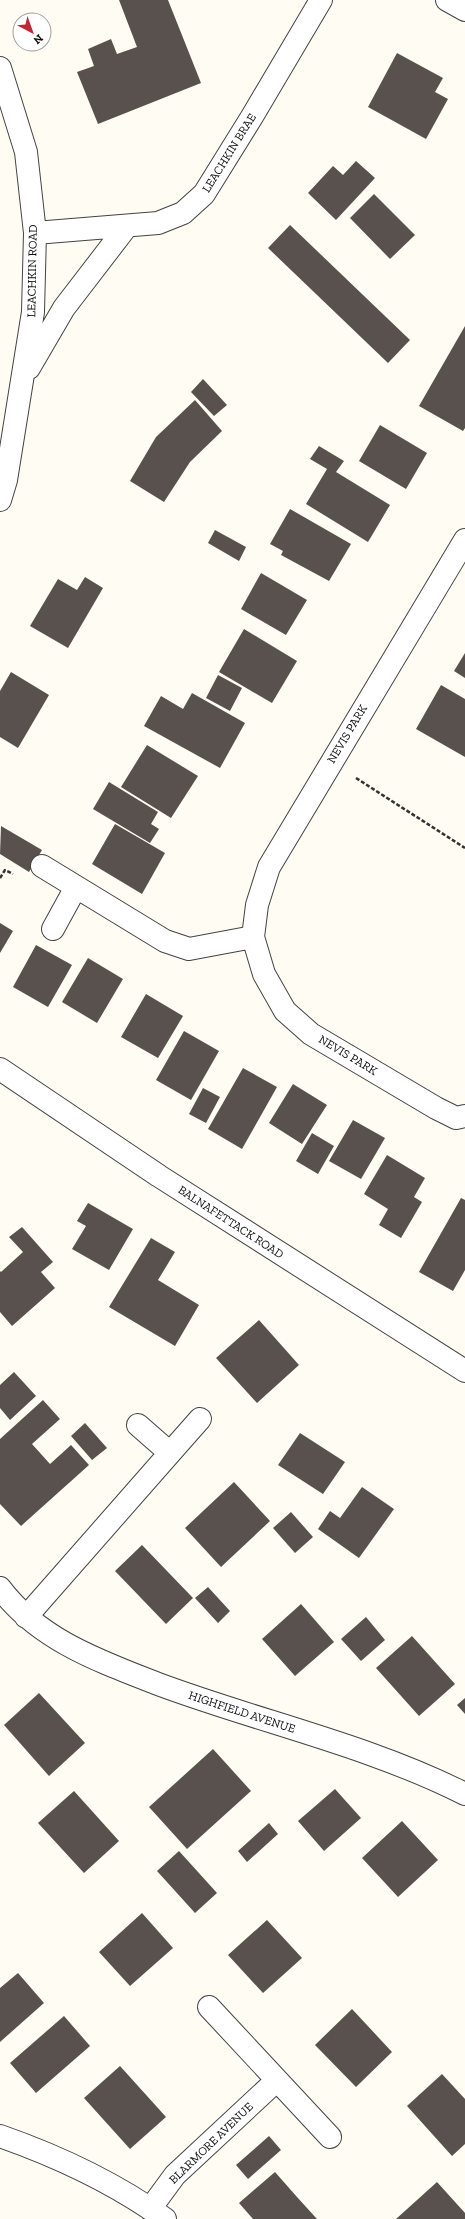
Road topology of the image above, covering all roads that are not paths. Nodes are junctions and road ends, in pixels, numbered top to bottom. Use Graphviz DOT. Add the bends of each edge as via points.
graph roads {
  1 [pos="321,0"];
  2 [pos="447,0"];
  3 [pos="465,10"];
  4 [pos="0,68"];
  5 [pos="127,226"];
  6 [pos="35,233"];
  7 [pos="22,380"];
  8 [pos="0,500"];
  9 [pos="465,540"];
  10 [pos="42,866"];
  11 [pos="76,887"];
  12 [pos="53,929"];
  13 [pos="253,937"];
  14 [pos="0,1069"];
  15 [pos="465,1116"];
  16 [pos="465,1371"];
  17 [pos="200,1419"];
  18 [pos="138,1425"];
  19 [pos="170,1453"];
  20 [pos="0,1588"];
  21 [pos="26,1617"];
  22 [pos="465,1794"];
  23 [pos="209,2007"];
  24 [pos="276,2081"];
  25 [pos="0,2136"];
  26 [pos="330,2137"];
  27 [pos="157,2214"];
  1 -- 5 [label="street, LEACHKIN BRAE" via="204,194 183,214 158,223"];
  2 -- 3 [label="street"];
  4 -- 6 [label="street, LEACHKIN ROAD" via="26,152"];
  5 -- 6 [label="street, LEACHKIN BRAE"];
  5 -- 7 [label="street" via="64,308"];
  6 -- 7 [label="street, LEACHKIN ROAD" via="34,312"];
  7 -- 8 [label="street, LEACHKIN ROAD" via="6,480"];
  9 -- 13 [label="street, NEVIS PARK" via="268,867 257,904"];
  10 -- 11 [label="street"];
  11 -- 12 [label="street"];
  11 -- 13 [label="street" via="165,941 189,949"];
  13 -- 15 [label="street, NEVIS PARK" via="264,974 285,1011 311,1034 436,1108 456,1118"];
  14 -- 16 [label="street, BALNAFETTACK ROAD" via="159,1176"];
  17 -- 19 [label="street"];
  18 -- 19 [label="street"];
  19 -- 21 [label="street"];
  20 -- 21 [label="street, HIGHFIELD AVENUE"];
  21 -- 22 [label="street, HIGHFIELD AVENUE" via="58,1640 95,1660 193,1697 398,1763"];
  23 -- 24 [label="street"];
  24 -- 26 [label="street"];
  24 -- 27 [label="street, BLARMORE AVENUE" via="175,2175"];
  25 -- 27 [label="street, BLARMORE AVENUE" via="81,2170"];
}
